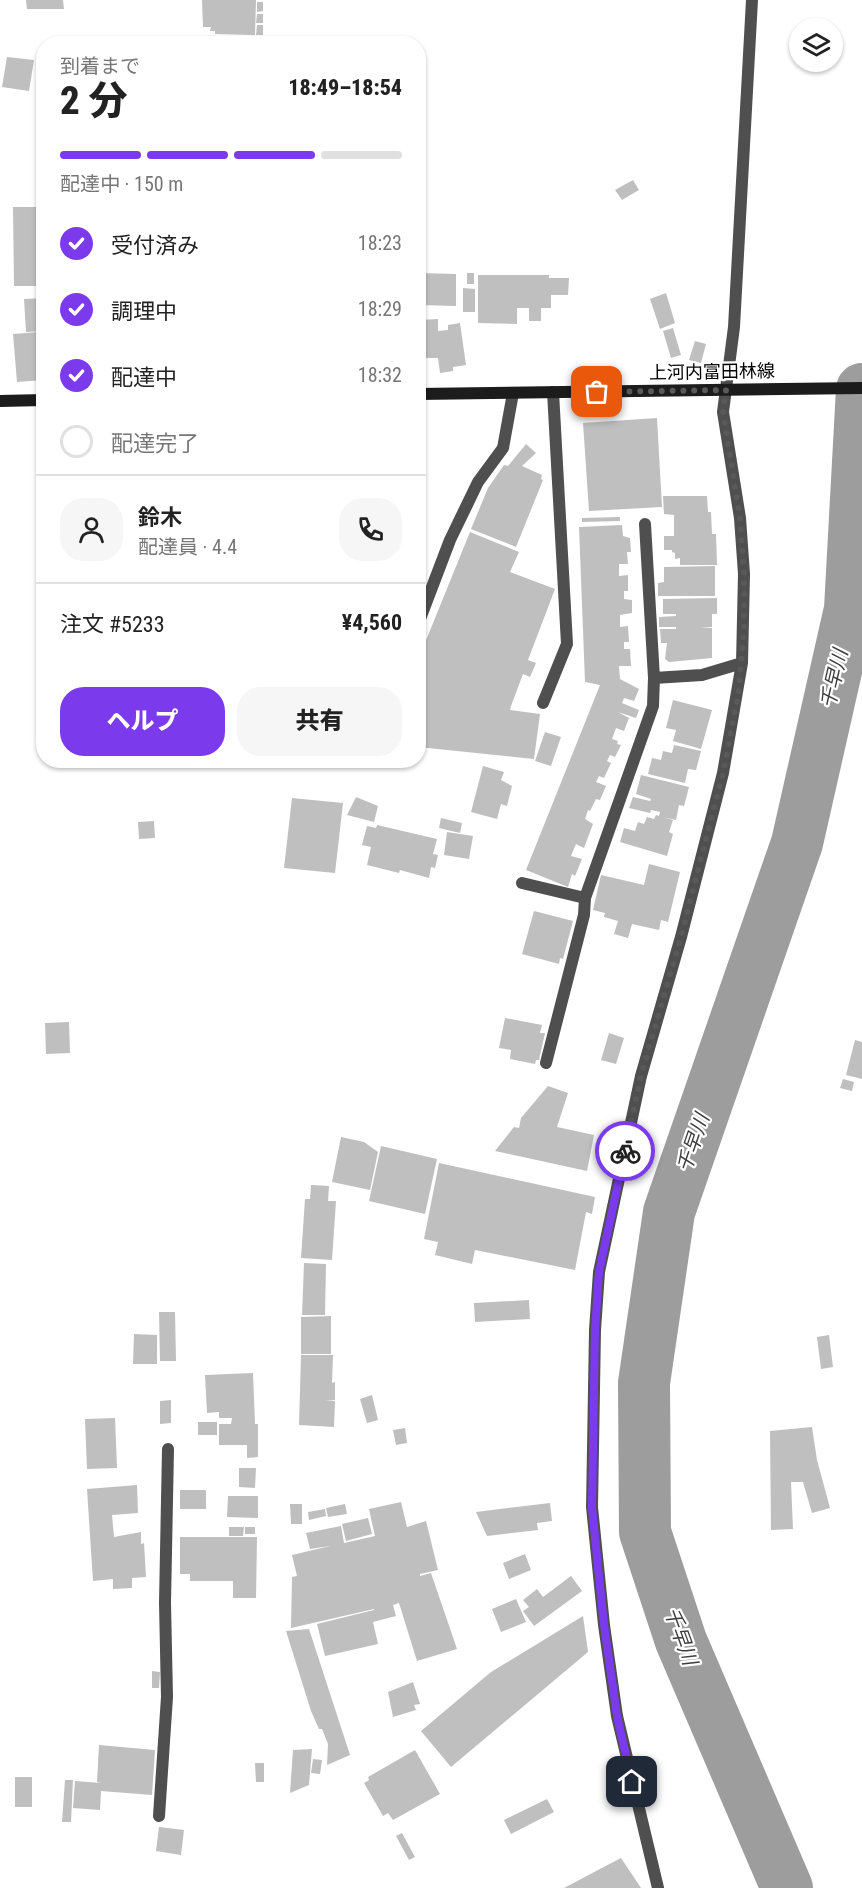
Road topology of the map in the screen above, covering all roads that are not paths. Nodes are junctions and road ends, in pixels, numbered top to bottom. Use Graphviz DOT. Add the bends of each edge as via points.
graph roads {
  1 [pos="752,0"];
  2 [pos="862,388"];
  3 [pos="726,390"];
  4 [pos="513,393"];
  5 [pos="553,393"];
  6 [pos="426,394"];
  7 [pos="36,400"];
  8 [pos="0,401"];
  9 [pos="645,524"];
  10 [pos="426,603"];
  11 [pos="742,663"];
  12 [pos="654,678"];
  13 [pos="543,703"];
  14 [pos="522,883"];
  15 [pos="585,898"];
  16 [pos="546,1063"];
  17 [pos="168,1449"];
  18 [pos="159,1816"];
  19 [pos="658,1888"];
  1 -- 3 [label="street" via="734,327"];
  2 -- 3 [label="main road, 上河内富田林線"];
  3 -- 5 [label="main road, 上河内富田林線"];
  3 -- 11 [label="street" via="723,412 740,518 744,574"];
  4 -- 5 [label="main road, 上河内富田林線"];
  4 -- 6 [label="main road, 上河内富田林線"];
  4 -- 10 [label="street" via="503,448 478,482"];
  5 -- 13 [label="street" via="567,644"];
  7 -- 8 [label="main road"];
  9 -- 12 [label="street"];
  11 -- 12 [label="street" via="702,675"];
  11 -- 19 [label="street" via="723,773 641,1076 599,1272 595,1330 592,1508 604,1625 617,1716"];
  12 -- 15 [label="street" via="653,706"];
  14 -- 15 [label="street"];
  15 -- 16 [label="street"];
  17 -- 18 [label="street" via="167,1697"];
}
